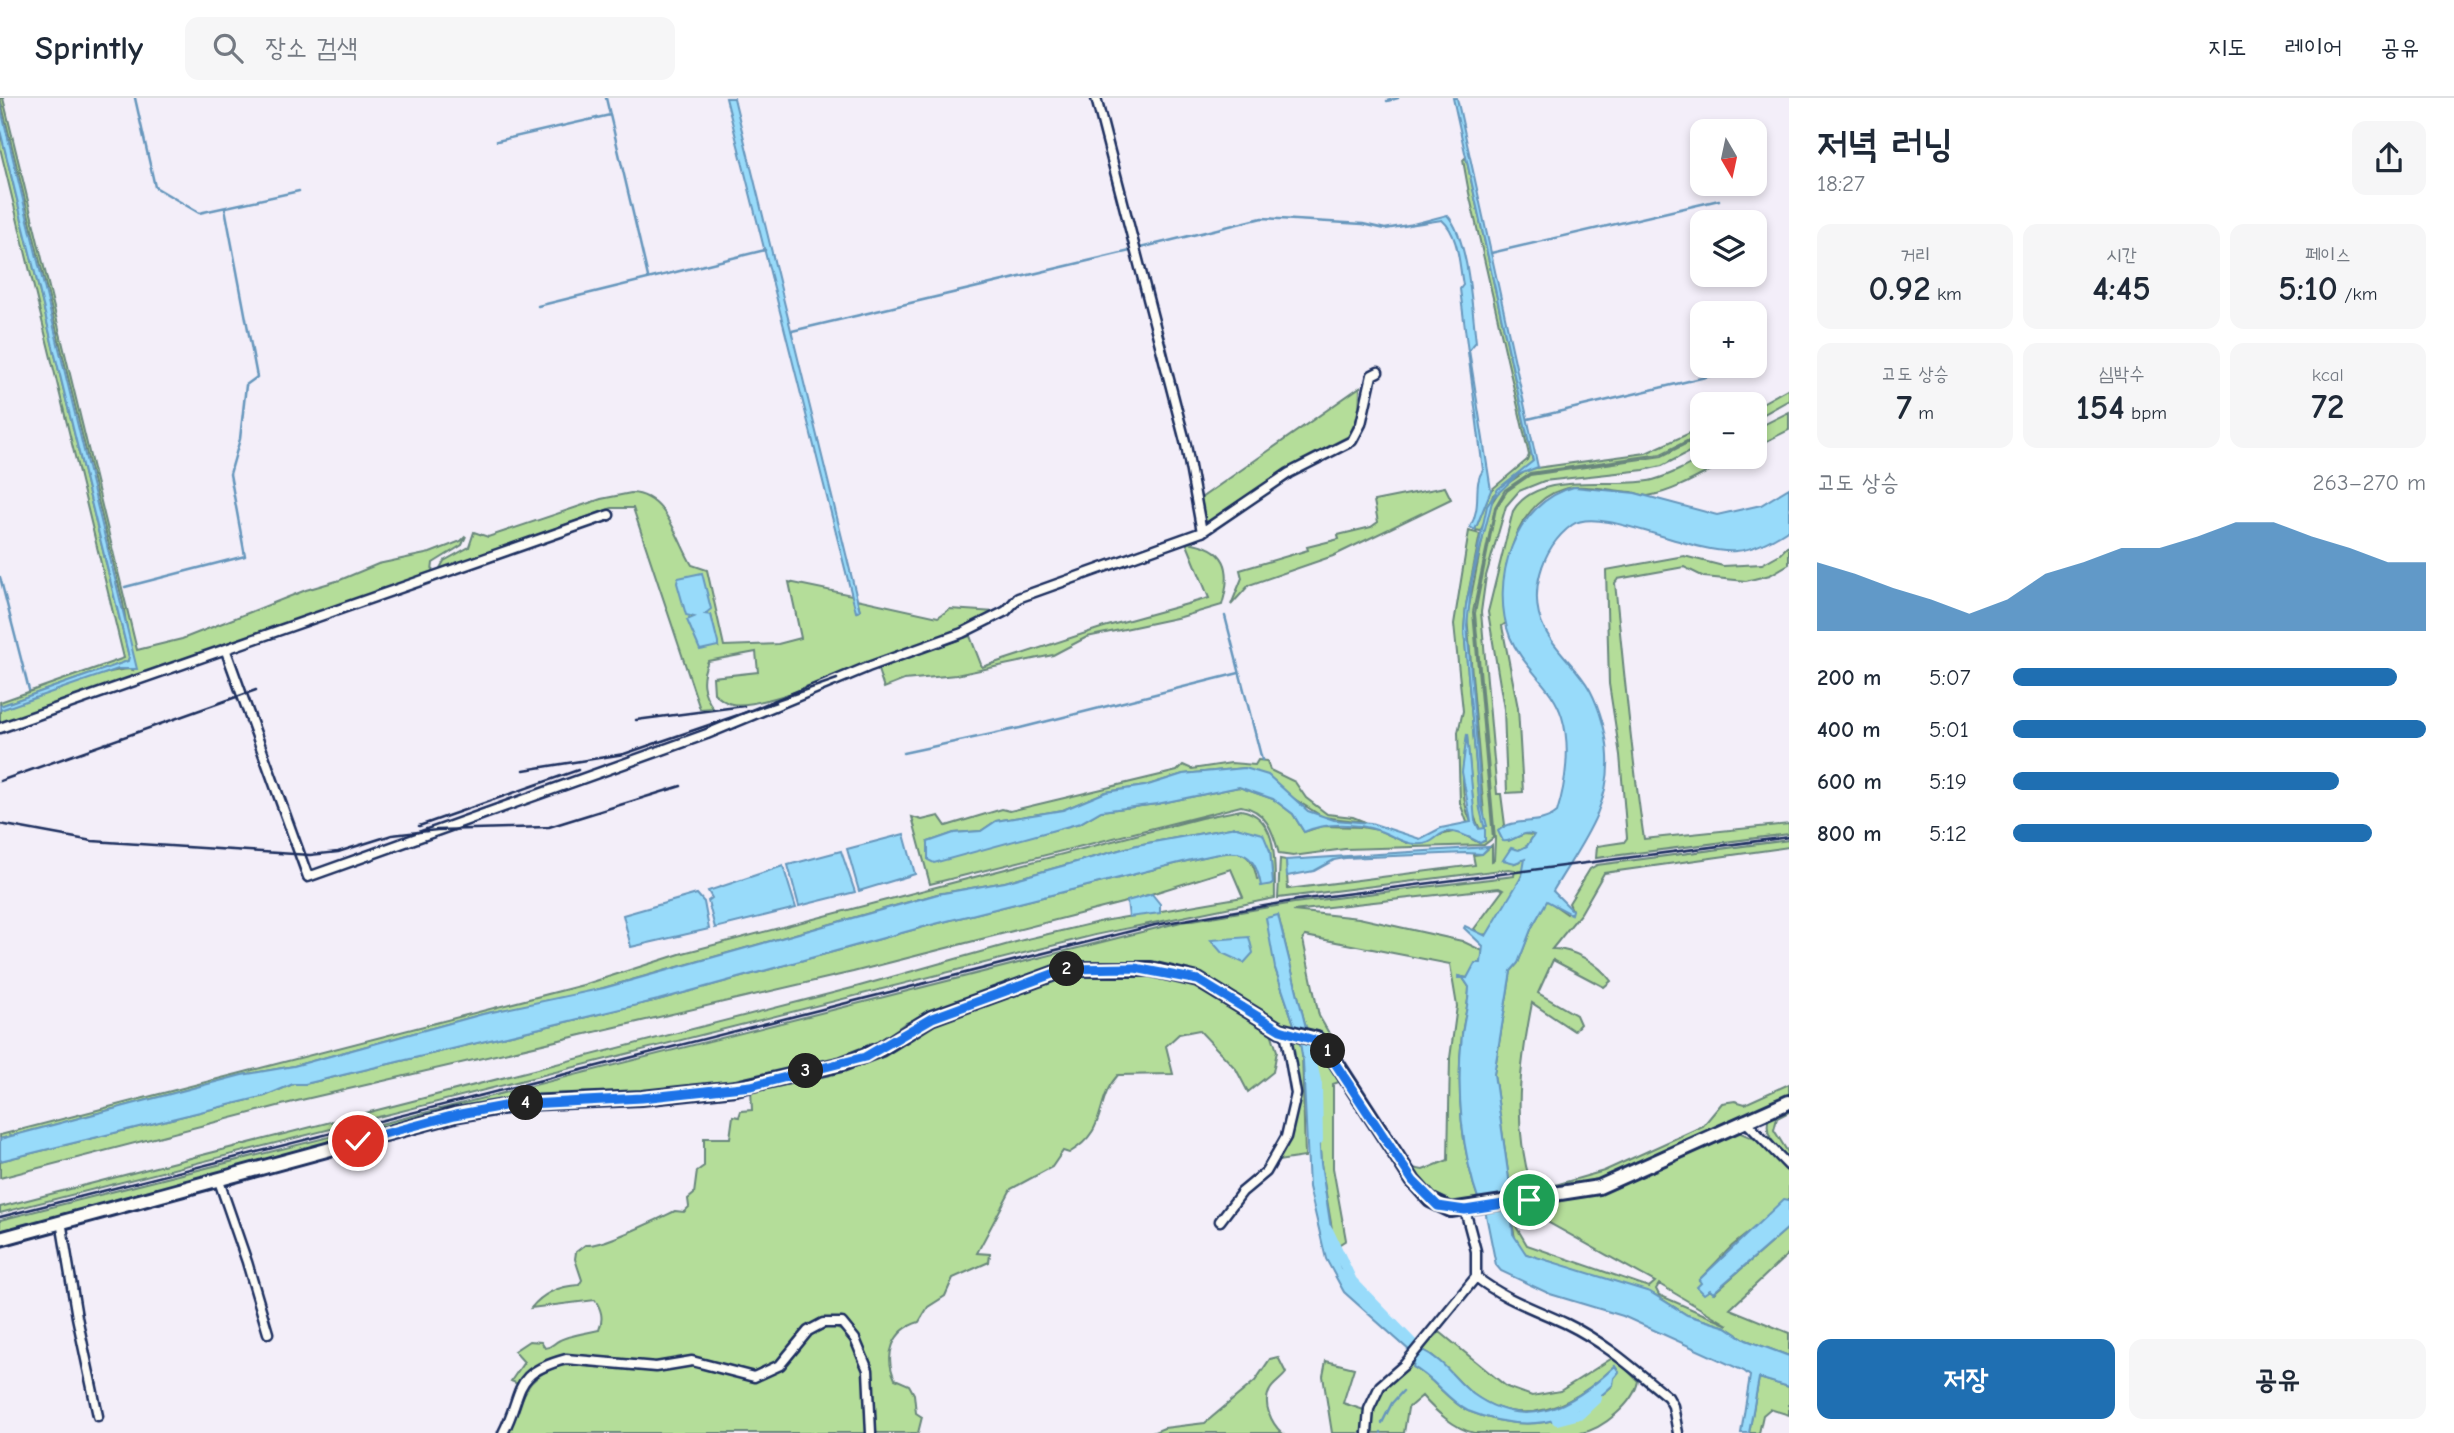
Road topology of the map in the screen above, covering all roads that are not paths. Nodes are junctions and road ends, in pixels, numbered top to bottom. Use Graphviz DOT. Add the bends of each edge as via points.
graph roads {
  1 [pos="1096,98"];
  2 [pos="1378,372"];
  3 [pos="608,515"];
  4 [pos="1202,532"];
  5 [pos="226,651"];
  6 [pos="0,728"];
  7 [pos="1291,1033"];
  8 [pos="1789,1102"];
  9 [pos="1744,1121"];
  10 [pos="1789,1166"];
  11 [pos="218,1178"];
  12 [pos="1465,1210"];
  13 [pos="61,1221"];
  14 [pos="1220,1221"];
  15 [pos="0,1239"];
  16 [pos="1476,1277"];
  17 [pos="268,1333"];
  18 [pos="98,1416"];
  19 [pos="503,1433"];
  20 [pos="872,1433"];
  21 [pos="1367,1433"];
  22 [pos="1678,1433"];
  1 -- 4 [label="street" via="1186,445"];
  2 -- 4 [label="street" via="1372,375 1361,424 1352,441 1311,460"];
  3 -- 5 [label="street"];
  4 -- 5 [label="street" via="1018,598 1006,611 962,633 707,734 308,877"];
  5 -- 6 [label="street"];
  7 -- 11 [label="main road" via="1183,975 1135,968 1066,969 932,1018 881,1049 842,1064 736,1088 491,1108"];
  7 -- 12 [label="main road" via="1311,1037 1328,1050 1422,1192 1438,1206"];
  7 -- 14 [label="street" via="1296,1094 1286,1137 1266,1171"];
  8 -- 9 [label="main road"];
  9 -- 10 [label="street"];
  9 -- 12 [label="main road" via="1599,1187"];
  11 -- 13 [label="main road"];
  11 -- 17 [label="street"];
  12 -- 16 [label="street" via="1476,1251"];
  13 -- 15 [label="main road"];
  13 -- 18 [label="street"];
  16 -- 21 [label="street" via="1376,1393"];
  16 -- 22 [label="street" via="1499,1294 1567,1324 1615,1353 1668,1397"];
  19 -- 20 [label="street" via="524,1380 556,1362 656,1367 692,1361 754,1377 780,1365 807,1331 831,1322 842,1323 849,1330 868,1370"];
}
